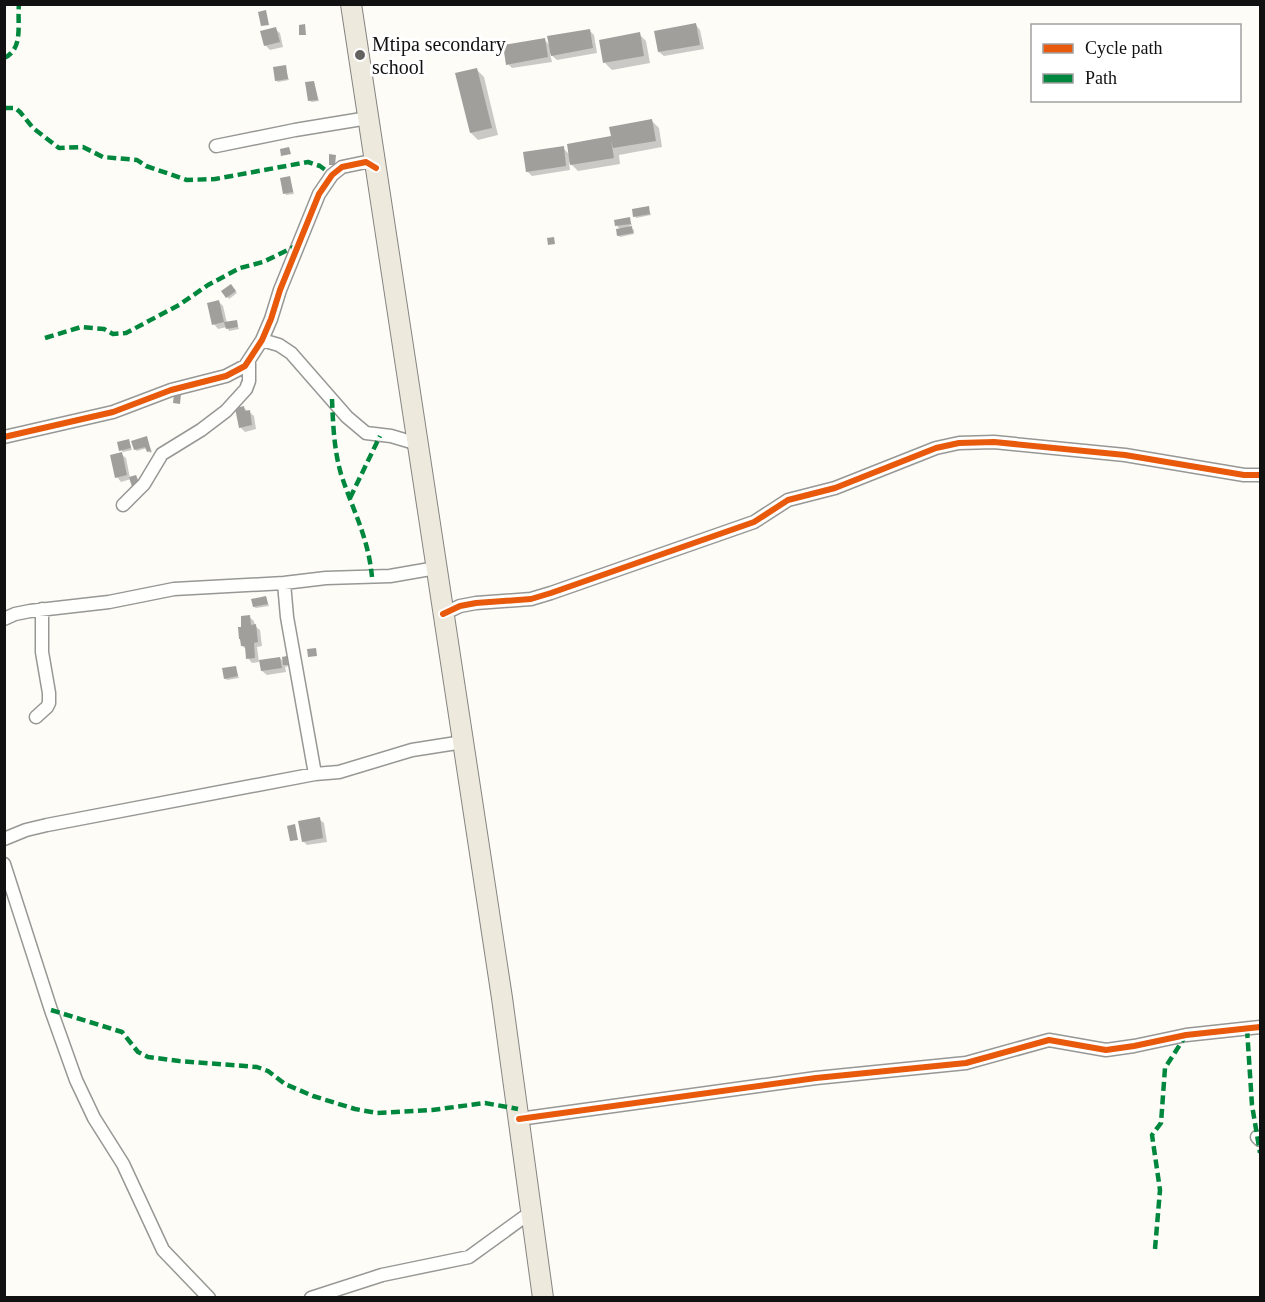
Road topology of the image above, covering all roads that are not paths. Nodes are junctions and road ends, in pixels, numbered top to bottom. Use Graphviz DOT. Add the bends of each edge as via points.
graph roads {
  1 [pos="351,4"];
  2 [pos="368,118"];
  3 [pos="216,146"];
  4 [pos="376,168"];
  5 [pos="262,340"];
  6 [pos="249,360"];
  7 [pos="4,436"];
  8 [pos="418,444"];
  9 [pos="1260,475"];
  10 [pos="123,505"];
  11 [pos="436,568"];
  12 [pos="284,583"];
  13 [pos="42,609"];
  14 [pos="443,614"];
  15 [pos="4,620"];
  16 [pos="36,717"];
  17 [pos="463,742"];
  18 [pos="315,774"];
  19 [pos="4,839"];
  20 [pos="4,864"];
  21 [pos="1260,1027"];
  22 [pos="519,1119"];
  23 [pos="531,1212"];
  24 [pos="208,1298"];
  25 [pos="311,1298"];
  26 [pos="543,1298"];
  1 -- 2 [label="main road"];
  2 -- 3 [label="street"];
  2 -- 4 [label="main road"];
  4 -- 5 [label="street" via="366,162 342,167 332,174 319,194"];
  4 -- 8 [label="main road"];
  5 -- 6 [label="street"];
  5 -- 8 [label="street" via="291,353 366,433"];
  6 -- 7 [label="street" via="226,376 171,390 113,412"];
  6 -- 10 [label="street" via="246,389 226,411 162,454 150,477"];
  8 -- 11 [label="main road"];
  9 -- 14 [label="street" via="1125,455 994,442 959,443 936,448 835,488 788,500 754,522 551,593 531,599 468,604"];
  11 -- 12 [label="street" via="390,576"];
  11 -- 14 [label="main road"];
  12 -- 13 [label="street" via="174,589 109,602"];
  12 -- 18 [label="street" via="286,617"];
  13 -- 15 [label="street"];
  13 -- 16 [label="street" via="42,652 49,703"];
  14 -- 17 [label="main road"];
  17 -- 18 [label="street" via="412,750 339,772"];
  17 -- 22 [label="main road"];
  18 -- 19 [label="street" via="47,825"];
  20 -- 24 [label="street" via="51,1010 89,1109 123,1164 163,1250"];
  21 -- 22 [label="street" via="1186,1035 1106,1050 1049,1040 966,1063 816,1078"];
  22 -- 23 [label="main road"];
  23 -- 25 [label="street" via="469,1257 382,1275"];
  23 -- 26 [label="main road"];
}
